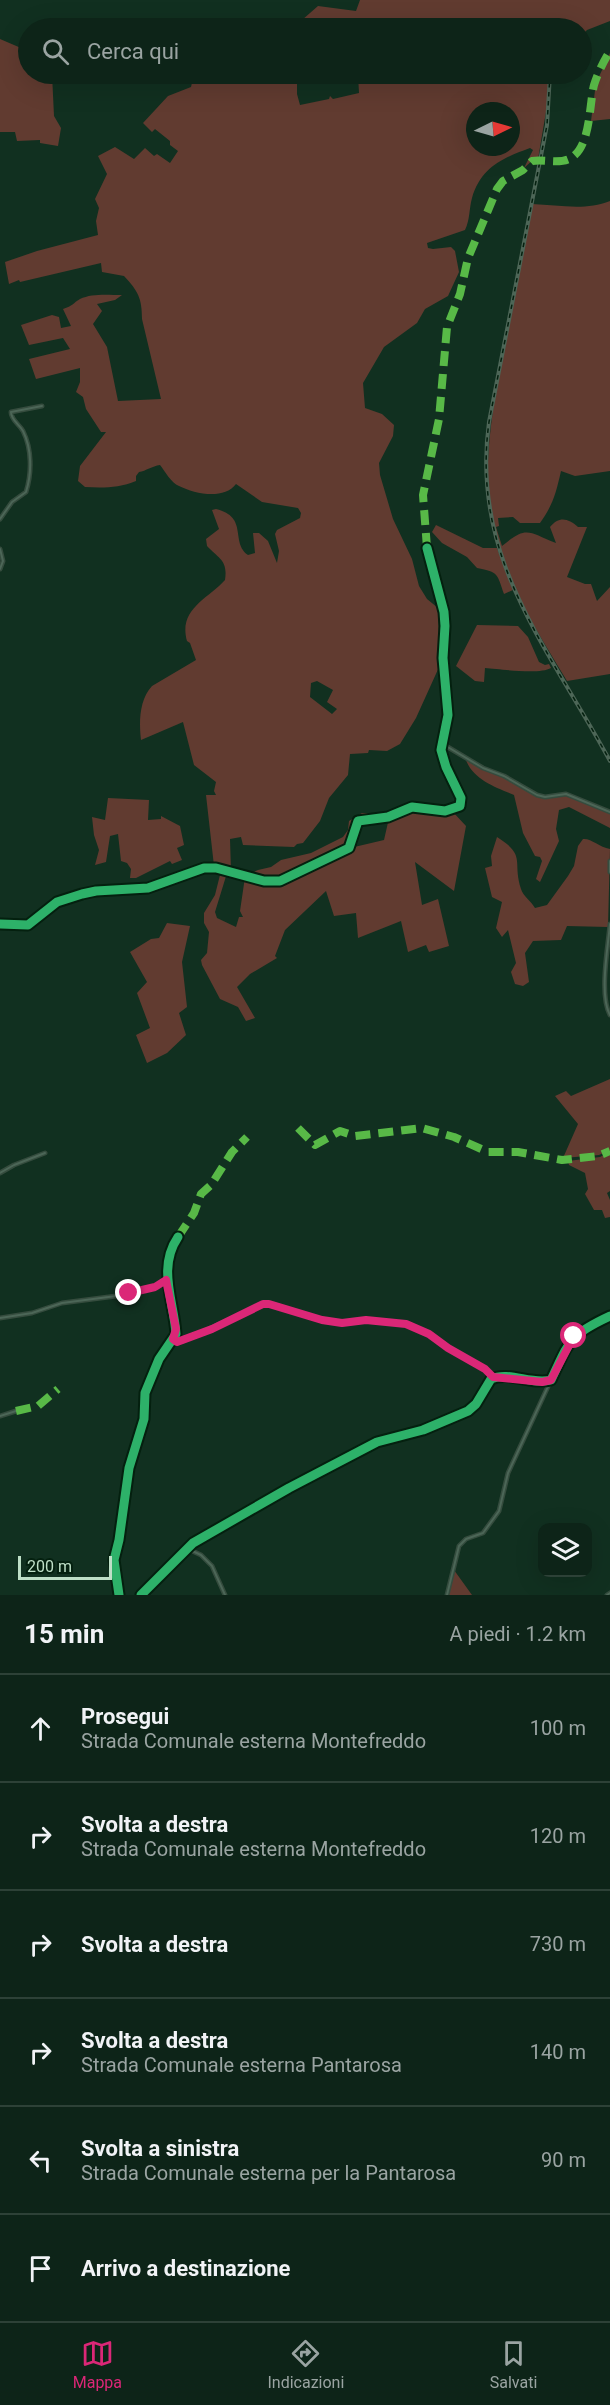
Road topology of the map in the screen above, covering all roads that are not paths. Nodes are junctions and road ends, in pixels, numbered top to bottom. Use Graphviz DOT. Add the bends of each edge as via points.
graph roads {
  1 [pos="42,406"];
  2 [pos="0,519"];
  3 [pos="427,548"];
  4 [pos="0,549"];
  5 [pos="0,569"];
  6 [pos="441,743"];
  7 [pos="610,812"];
  8 [pos="610,861"];
  9 [pos="610,872"];
  10 [pos="0,924"];
  11 [pos="610,924"];
  12 [pos="610,1015"];
  13 [pos="45,1153"];
  14 [pos="0,1173"];
  15 [pos="178,1237"];
  16 [pos="166,1280"];
  17 [pos="610,1316"];
  18 [pos="0,1318"];
  19 [pos="173,1339"];
  20 [pos="493,1377"];
  21 [pos="551,1380"];
  22 [pos="16,1411"];
  23 [pos="0,1416"];
  24 [pos="186,1548"];
  25 [pos="119,1595"];
  26 [pos="141,1595"];
  27 [pos="225,1595"];
  28 [pos="447,1595"];
  1 -- 2 [label="street" via="11,412 26,439 30,468 26,492 12,502"];
  3 -- 6 [label="street" via="444,619 448,715"];
  4 -- 5 [label="street"];
  6 -- 7 [label="street" via="537,795 567,794"];
  6 -- 10 [label="street" via="446,767 461,798 460,806 445,811 412,807 388,817 358,821 350,848 284,879 264,881 216,868 200,868 148,888 96,891 61,900 28,925"];
  8 -- 9 [label="street"];
  11 -- 12 [label="street" via="606,993"];
  13 -- 14 [label="street"];
  15 -- 16 [label="street"];
  16 -- 18 [label="street" via="124,1295 62,1303"];
  16 -- 19 [label="street" via="176,1329"];
  17 -- 21 [label="street" via="574,1336"];
  19 -- 20 [label="street" via="183,1341 269,1304 342,1323 366,1320 406,1324 429,1334"];
  19 -- 25 [label="street" via="148,1381 144,1419 129,1468 114,1560"];
  20 -- 21 [label="street"];
  20 -- 24 [label="street" via="468,1411 423,1430 377,1442"];
  21 -- 28 [label="street" via="508,1473 500,1510 483,1533 459,1546"];
  22 -- 23 [label="street"];
  24 -- 26 [label="street"];
  24 -- 27 [label="street" via="212,1566"];
}
